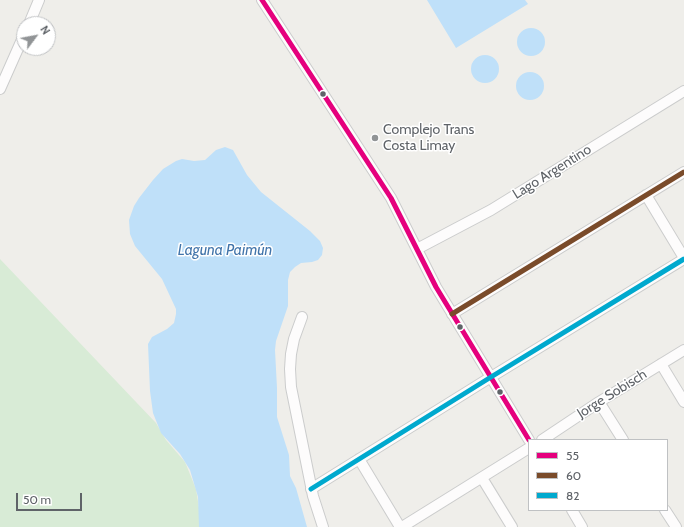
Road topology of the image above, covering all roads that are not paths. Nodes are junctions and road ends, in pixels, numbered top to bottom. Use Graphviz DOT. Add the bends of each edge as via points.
graph roads {
  1 [pos="39,0"];
  2 [pos="262,0"];
  3 [pos="32,16"];
  4 [pos="16,53"];
  5 [pos="0,89"];
  6 [pos="684,91"];
  7 [pos="684,172"];
  8 [pos="646,195"];
  9 [pos="417,249"];
  10 [pos="684,258"];
  11 [pos="452,314"];
  12 [pos="302,317"];
  13 [pos="684,350"];
  14 [pos="661,364"];
  15 [pos="491,377"];
  16 [pos="599,402"];
  17 [pos="684,402"];
  18 [pos="528,439"];
  19 [pos="544,439"];
  20 [pos="621,439"];
  21 [pos="528,449"];
  22 [pos="359,459"];
  23 [pos="482,478"];
  24 [pos="311,489"];
  25 [pos="573,511"];
  26 [pos="666,511"];
  27 [pos="323,527"];
  28 [pos="401,527"];
  29 [pos="512,527"];
  30 [pos="582,527"];
  31 [pos="676,527"];
  1 -- 3 [label="street"];
  2 -- 9 [label="street" via="391,198"];
  4 -- 5 [label="street"];
  6 -- 9 [label="street, Lago Argentino" via="491,210"];
  7 -- 8 [label="street"];
  8 -- 10 [label="street"];
  8 -- 11 [label="street"];
  9 -- 11 [label="street"];
  10 -- 15 [label="street"];
  11 -- 15 [label="street"];
  12 -- 24 [label="street" via="290,362 290,378"];
  13 -- 14 [label="street, Jorge Sobisch"];
  14 -- 16 [label="street, Jorge Sobisch"];
  14 -- 17 [label="street"];
  15 -- 18 [label="street"];
  15 -- 22 [label="street"];
  16 -- 19 [label="street, Jorge Sobisch"];
  16 -- 20 [label="street"];
  21 -- 23 [label="street"];
  22 -- 24 [label="street"];
  22 -- 28 [label="street"];
  23 -- 28 [label="street"];
  23 -- 29 [label="street"];
  24 -- 27 [label="street"];
  25 -- 30 [label="street"];
  26 -- 31 [label="street"];
}
